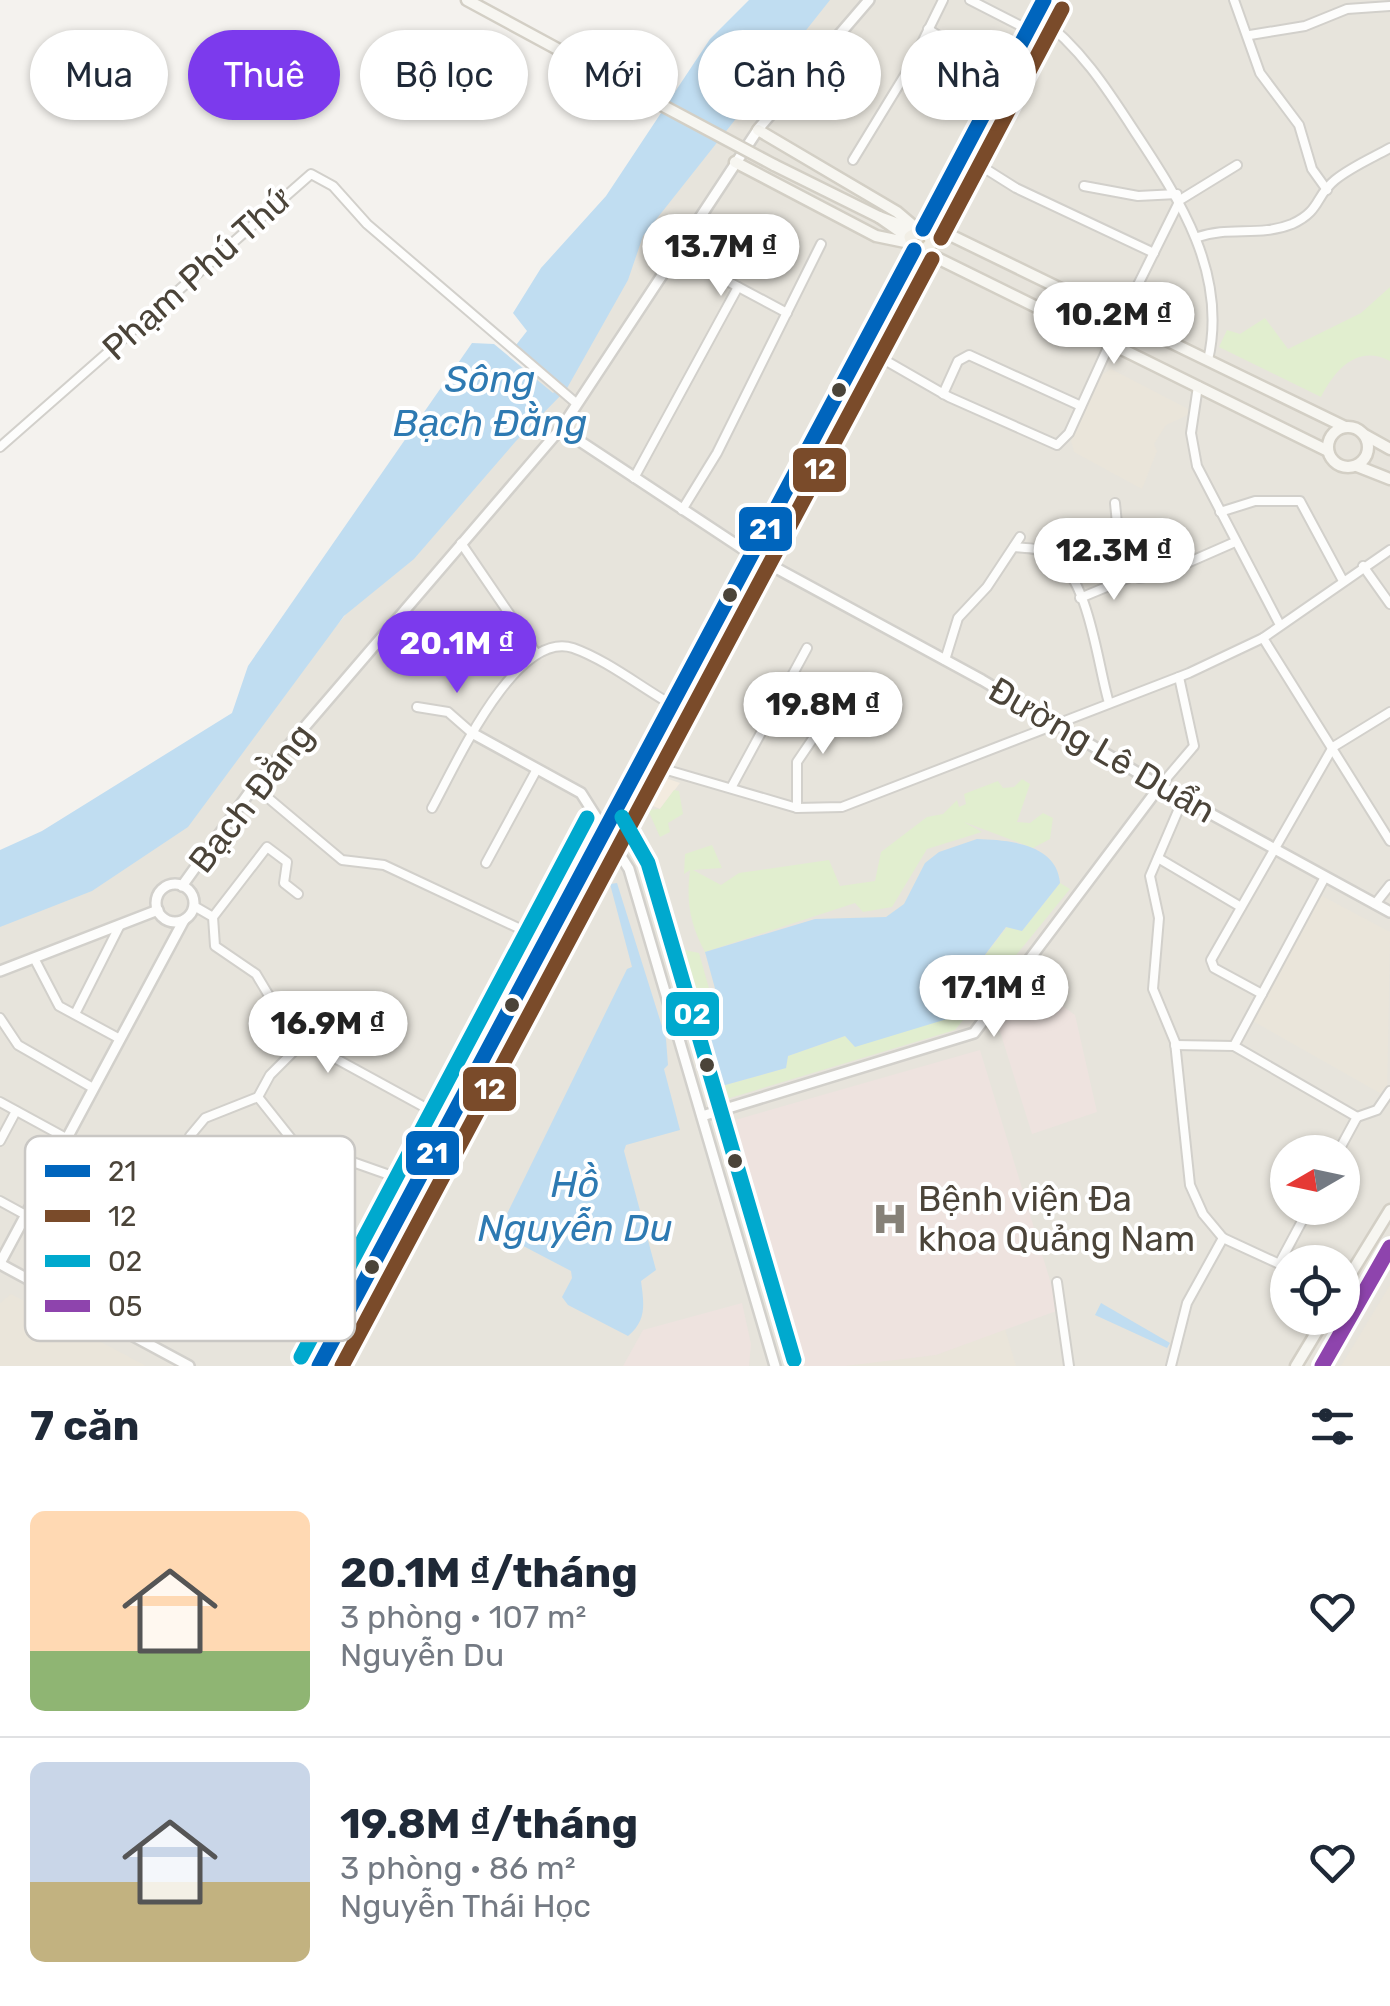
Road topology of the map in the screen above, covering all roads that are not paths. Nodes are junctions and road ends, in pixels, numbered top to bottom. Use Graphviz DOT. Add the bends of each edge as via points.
graph roads {
  1 [pos="466,0"];
  2 [pos="869,0"];
  3 [pos="943,0"];
  4 [pos="970,0"];
  5 [pos="1044,0"];
  6 [pos="1234,0"];
  7 [pos="1390,6"];
  8 [pos="1036,15"];
  9 [pos="928,29"];
  10 [pos="1028,30"];
  11 [pos="1250,36"];
  12 [pos="979,120"];
  13 [pos="758,130"];
  14 [pos="1390,148"];
  15 [pos="962,154"];
  16 [pos="853,160"];
  17 [pos="735,162"];
  18 [pos="1236,165"];
  19 [pos="1084,186"];
  20 [pos="1327,190"];
  21 [pos="1178,197"];
  22 [pos="917,237"];
  23 [pos="1198,238"];
  24 [pos="821,244"];
  25 [pos="674,252"];
  26 [pos="1154,253"];
  27 [pos="738,287"];
  28 [pos="786,313"];
  29 [pos="1122,317"];
  30 [pos="1110,343"];
  31 [pos="862,347"];
  32 [pos="1208,360"];
  33 [pos="1198,386"];
  34 [pos="943,394"];
  35 [pos="576,403"];
  36 [pos="1081,406"];
  37 [pos="1345,427"];
  38 [pos="560,428"];
  39 [pos="1364,435"];
  40 [pos="0,447"];
  41 [pos="1390,450"];
  42 [pos="1328,451"];
  43 [pos="1357,466"];
  44 [pos="634,478"];
  45 [pos="1390,479"];
  46 [pos="1115,503"];
  47 [pos="682,510"];
  48 [pos="1220,512"];
  49 [pos="1020,537"];
  50 [pos="1234,542"];
  51 [pos="462,543"];
  52 [pos="1014,546"];
  53 [pos="1390,550"];
  54 [pos="752,555"];
  55 [pos="1363,566"];
  56 [pos="1133,576"];
  57 [pos="1342,579"];
  58 [pos="1080,598"];
  59 [pos="1390,604"];
  60 [pos="1280,625"];
  61 [pos="1263,638"];
  62 [pos="807,648"];
  63 [pos="536,653"];
  64 [pos="946,660"];
  65 [pos="1180,677"];
  66 [pos="790,683"];
  67 [pos="1109,703"];
  68 [pos="837,704"];
  69 [pos="674,706"];
  70 [pos="417,707"];
  71 [pos="1387,714"];
  72 [pos="880,722"];
  73 [pos="1056,724"];
  74 [pos="1390,726"];
  75 [pos="472,733"];
  76 [pos="1333,747"];
  77 [pos="643,762"];
  78 [pos="537,769"];
  79 [pos="254,786"];
  80 [pos="1160,786"];
  81 [pos="731,788"];
  82 [pos="1183,799"];
  83 [pos="432,808"];
  84 [pos="797,808"];
  85 [pos="606,827"];
  86 [pos="1390,841"];
  87 [pos="1274,848"];
  88 [pos="1158,858"];
  89 [pos="486,862"];
  90 [pos="1325,877"];
  91 [pos="182,886"];
  92 [pos="1390,886"];
  93 [pos="298,894"];
  94 [pos="1375,904"];
  95 [pos="194,906"];
  96 [pos="1240,907"];
  97 [pos="158,910"];
  98 [pos="1390,912"];
  99 [pos="213,917"];
  100 [pos="184,920"];
  101 [pos="120,925"];
  102 [pos="544,940"];
  103 [pos="34,958"];
  104 [pos="0,971"];
  105 [pos="1262,994"];
  106 [pos="75,1014"];
  107 [pos="0,1018"];
  108 [pos="120,1039"];
  109 [pos="298,1046"];
  110 [pos="1175,1046"];
  111 [pos="1234,1046"];
  112 [pos="92,1088"];
  113 [pos="1390,1091"];
  114 [pos="258,1097"];
  115 [pos="0,1102"];
  116 [pos="16,1111"];
  117 [pos="702,1116"];
  118 [pos="1357,1117"];
  119 [pos="448,1120"];
  120 [pos="1347,1135"];
  121 [pos="62,1136"];
  122 [pos="67,1136"];
  123 [pos="190,1136"];
  124 [pos="290,1136"];
  125 [pos="0,1141"];
  126 [pos="355,1162"];
  127 [pos="415,1184"];
  128 [pos="0,1201"];
  129 [pos="1390,1210"];
  130 [pos="25,1213"];
  131 [pos="25,1218"];
  132 [pos="1223,1238"];
  133 [pos="1390,1247"];
  134 [pos="1360,1259"];
  135 [pos="1270,1260"];
  136 [pos="0,1263"];
  137 [pos="25,1276"];
  138 [pos="1057,1282"];
  139 [pos="355,1298"];
  140 [pos="1315,1335"];
  141 [pos="145,1341"];
  142 [pos="304,1341"];
  143 [pos="771,1355"];
  144 [pos="321,1362"];
  145 [pos="189,1366"];
  146 [pos="765,1366"];
  147 [pos="775,1366"];
  148 [pos="1068,1366"];
  149 [pos="1171,1366"];
  150 [pos="1296,1366"];
  151 [pos="1322,1366"];
  1 -- 22 [label="main road, bridge"];
  2 -- 13 [label="street, Bạch Đằng"];
  3 -- 9 [label="street"];
  4 -- 10 [label="street"];
  5 -- 8 [label="main road"];
  6 -- 11 [label="street"];
  7 -- 11 [label="street" via="1347,9 1305,26"];
  8 -- 10 [label="main road"];
  8 -- 21 [label="street" via="1090,64"];
  9 -- 16 [label="street"];
  11 -- 20 [label="street" via="1260,73 1300,125 1312,170"];
  12 -- 15 [label="main road"];
  13 -- 17 [label="street, Bạch Đằng"];
  13 -- 22 [label="main road" via="897,212"];
  14 -- 20 [label="street"];
  15 -- 22 [label="main road"];
  15 -- 26 [label="street" via="1016,188"];
  17 -- 22 [label="main road" via="876,236"];
  17 -- 25 [label="street, Bạch Đằng"];
  18 -- 21 [label="street"];
  19 -- 21 [label="street"];
  20 -- 23 [label="street" via="1316,210 1271,232"];
  21 -- 23 [label="street"];
  21 -- 26 [label="street"];
  22 -- 29 [label="main road" via="950,235"];
  22 -- 30 [label="main road"];
  22 -- 31 [label="main road"];
  23 -- 32 [label="street" via="1214,317"];
  24 -- 28 [label="street"];
  25 -- 27 [label="street"];
  25 -- 35 [label="street, Bạch Đằng"];
  26 -- 29 [label="street"];
  27 -- 28 [label="street"];
  27 -- 44 [label="street"];
  28 -- 47 [label="street"];
  29 -- 32 [label="main road"];
  30 -- 33 [label="main road"];
  30 -- 36 [label="street"];
  31 -- 34 [label="street"];
  31 -- 54 [label="main road"];
  32 -- 37 [label="main road"];
  33 -- 42 [label="main road"];
  33 -- 48 [label="street" via="1191,434 1197,466"];
  34 -- 36 [label="street" via="1049,445 1063,442"];
  34 -- 36 [label="street" via="958,361 969,354"];
  35 -- 38 [label="street, Bạch Đằng"];
  35 -- 40 [label="street, Phạm Phú Thứ" via="368,224 334,186 312,174"];
  37 -- 39 [label="main road"];
  37 -- 42 [label="main road" via="1331,436"];
  38 -- 44 [label="street, Đường Lê Duẩn"];
  38 -- 51 [label="street, Bạch Đằng"];
  39 -- 41 [label="main road"];
  39 -- 43 [label="main road" via="1368,452"];
  42 -- 43 [label="main road" via="1338,465"];
  43 -- 45 [label="main road"];
  44 -- 47 [label="street, Đường Lê Duẩn"];
  46 -- 56 [label="street" via="1120,555"];
  47 -- 54 [label="street, Đường Lê Duẩn"];
  48 -- 50 [label="street"];
  48 -- 57 [label="street" via="1255,501 1300,501"];
  49 -- 52 [label="street"];
  50 -- 56 [label="street" via="1162,574"];
  50 -- 60 [label="street"];
  51 -- 63 [label="street"];
  51 -- 79 [label="street, Bạch Đằng"];
  52 -- 58 [label="street" via="1054,556"];
  52 -- 64 [label="street" via="958,618"];
  53 -- 55 [label="street"];
  54 -- 64 [label="street, Đường Lê Duẩn"];
  54 -- 69 [label="main road"];
  55 -- 57 [label="street"];
  55 -- 59 [label="street"];
  56 -- 58 [label="street"];
  57 -- 60 [label="street"];
  58 -- 67 [label="street"];
  60 -- 61 [label="street"];
  61 -- 65 [label="street"];
  61 -- 76 [label="street"];
  62 -- 66 [label="street"];
  63 -- 69 [label="street" via="571,647"];
  63 -- 75 [label="street" via="481,713"];
  64 -- 73 [label="street, Đường Lê Duẩn"];
  65 -- 67 [label="street"];
  65 -- 80 [label="street" via="1194,746"];
  66 -- 68 [label="street"];
  66 -- 81 [label="street"];
  67 -- 73 [label="street"];
  68 -- 72 [label="street"];
  68 -- 84 [label="street" via="797,762"];
  69 -- 77 [label="main road"];
  70 -- 75 [label="street" via="448,712"];
  71 -- 74 [label="street"];
  71 -- 76 [label="street"];
  73 -- 80 [label="street, Đường Lê Duẩn"];
  73 -- 84 [label="street" via="870,800"];
  75 -- 78 [label="street"];
  75 -- 83 [label="street"];
  76 -- 86 [label="street"];
  76 -- 87 [label="street"];
  77 -- 81 [label="street"];
  77 -- 85 [label="main road"];
  78 -- 85 [label="street" via="580,793"];
  78 -- 89 [label="street"];
  79 -- 91 [label="street, Bạch Đằng"];
  79 -- 102 [label="street" via="342,860 384,865"];
  80 -- 82 [label="street, Đường Lê Duẩn"];
  80 -- 117 [label="street" via="974,1033"];
  81 -- 84 [label="street"];
  82 -- 87 [label="street, Đường Lê Duẩn"];
  82 -- 88 [label="street"];
  85 -- 102 [label="main road"];
  85 -- 117 [label="street" via="628,869"];
  87 -- 90 [label="street, Đường Lê Duẩn"];
  87 -- 96 [label="street"];
  88 -- 96 [label="street"];
  88 -- 110 [label="street" via="1150,876 1159,918 1153,989"];
  90 -- 94 [label="street, Đường Lê Duẩn"];
  90 -- 105 [label="street"];
  91 -- 95 [label="street"];
  91 -- 97 [label="street" via="164,888"];
  92 -- 94 [label="street"];
  93 -- 99 [label="street" via="282,880 287,862 266,847"];
  94 -- 98 [label="street, Đường Lê Duẩn"];
  95 -- 99 [label="street"];
  95 -- 100 [label="street"];
  96 -- 105 [label="street" via="1212,964"];
  97 -- 100 [label="street" via="172,922"];
  97 -- 101 [label="street"];
  99 -- 109 [label="street" via="215,946 256,974"];
  100 -- 108 [label="street"];
  101 -- 103 [label="street"];
  101 -- 106 [label="street"];
  102 -- 119 [label="main road"];
  103 -- 104 [label="street"];
  103 -- 106 [label="street" via="60,1006"];
  105 -- 111 [label="street"];
  106 -- 108 [label="street"];
  107 -- 112 [label="street" via="18,1045"];
  108 -- 112 [label="street"];
  109 -- 114 [label="street"];
  109 -- 119 [label="street" via="320,1050"];
  110 -- 111 [label="street"];
  110 -- 132 [label="street" via="1190,1185"];
  111 -- 118 [label="street"];
  112 -- 122 [label="street"];
  113 -- 118 [label="street" via="1378,1110"];
  114 -- 123 [label="street" via="205,1118"];
  114 -- 124 [label="street"];
  115 -- 116 [label="street"];
  116 -- 121 [label="street"];
  116 -- 125 [label="street"];
  117 -- 143 [label="street"];
  118 -- 120 [label="street"];
  119 -- 127 [label="main road"];
  126 -- 127 [label="street"];
  127 -- 139 [label="main road"];
  128 -- 130 [label="street"];
  129 -- 134 [label="main road"];
  131 -- 136 [label="street"];
  132 -- 135 [label="street"];
  132 -- 149 [label="street" via="1187,1303"];
  133 -- 151 [label="main road"];
  136 -- 137 [label="street"];
  138 -- 148 [label="street"];
  140 -- 150 [label="main road"];
  141 -- 145 [label="street"];
  142 -- 144 [label="street"];
  143 -- 146 [label="street"];
  143 -- 147 [label="street"];
}
